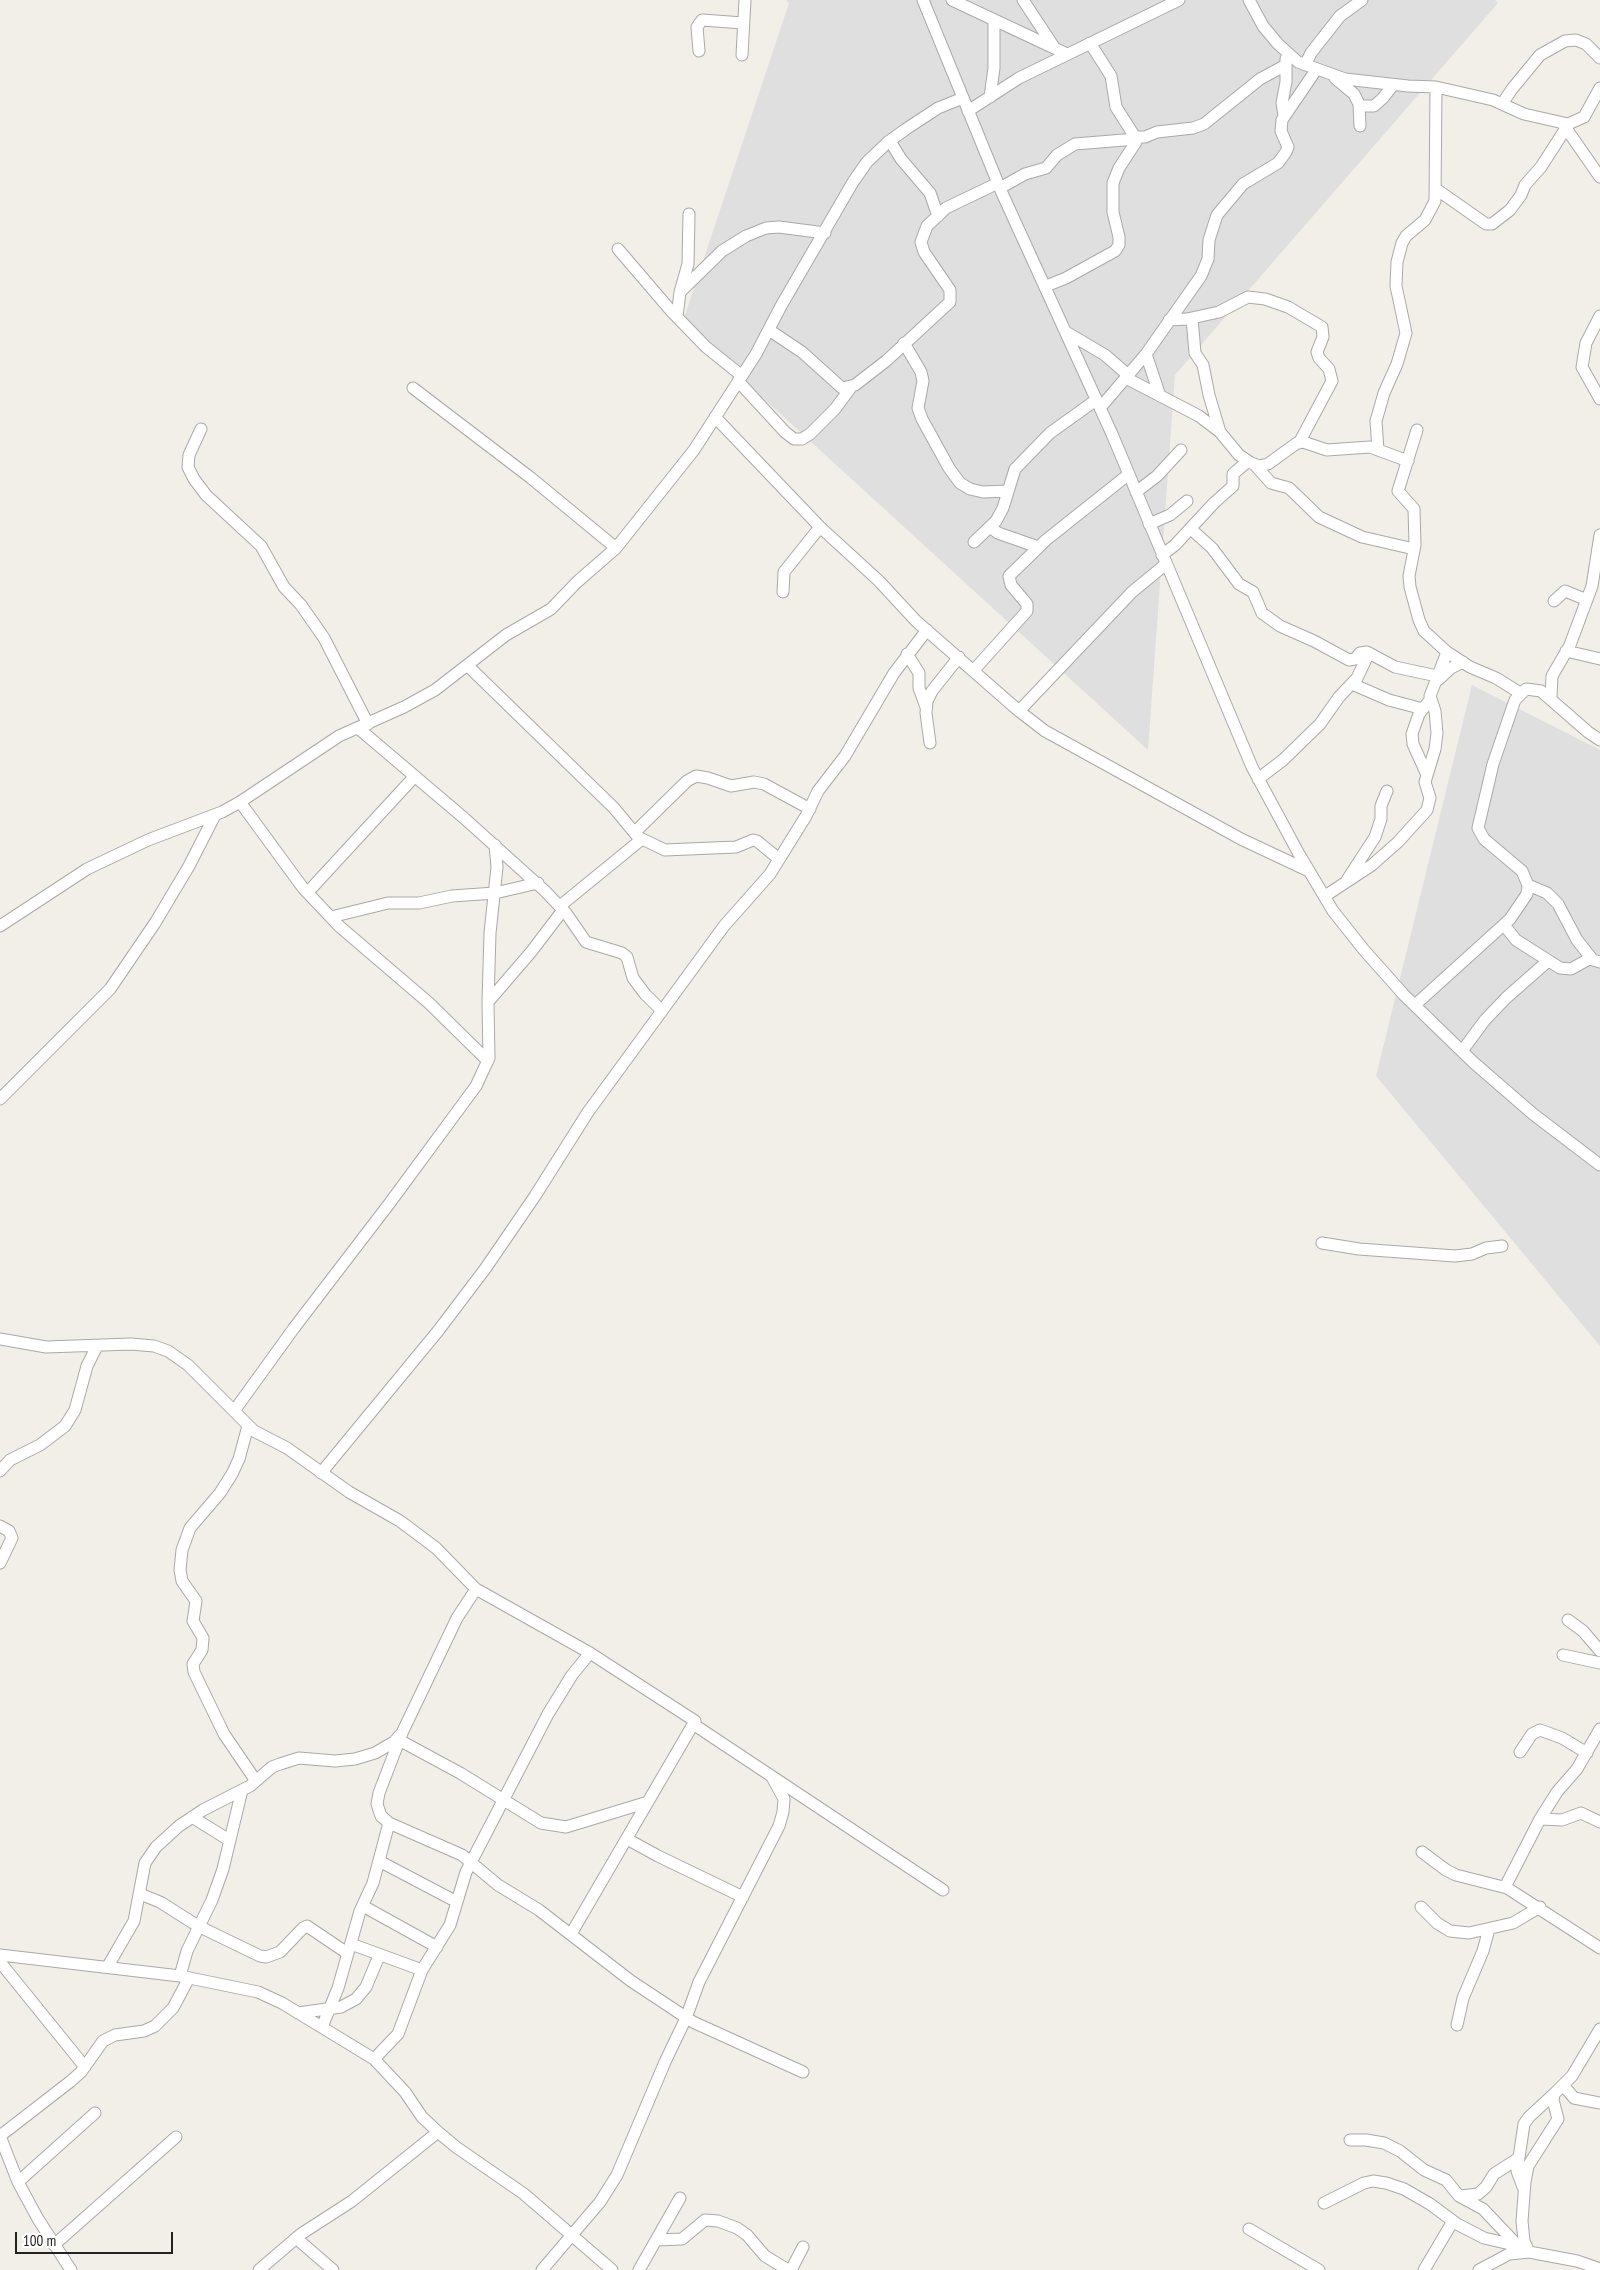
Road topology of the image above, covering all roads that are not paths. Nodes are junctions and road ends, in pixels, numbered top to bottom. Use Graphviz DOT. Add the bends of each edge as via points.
graph roads {
  1 [pos="745,0"];
  2 [pos="923,0"];
  3 [pos="952,0"];
  4 [pos="1022,0"];
  5 [pos="1179,0"];
  6 [pos="1249,0"];
  7 [pos="1362,0"];
  8 [pos="994,20"];
  9 [pos="743,24"];
  10 [pos="1090,43"];
  11 [pos="1055,48"];
  12 [pos="699,50"];
  13 [pos="1286,51"];
  14 [pos="1067,54"];
  15 [pos="742,55"];
  16 [pos="1600,58"];
  17 [pos="1286,65"];
  18 [pos="1305,65"];
  19 [pos="1316,70"];
  20 [pos="1330,75"];
  21 [pos="1393,84"];
  22 [pos="1436,87"];
  23 [pos="1600,88"];
  24 [pos="990,97"];
  25 [pos="963,98"];
  26 [pos="1502,104"];
  27 [pos="1360,106"];
  28 [pos="968,111"];
  29 [pos="1284,116"];
  30 [pos="1360,126"];
  31 [pos="1565,126"];
  32 [pos="1135,138"];
  33 [pos="890,141"];
  34 [pos="1600,177"];
  35 [pos="999,185"];
  36 [pos="1436,189"];
  37 [pos="689,214"];
  38 [pos="938,216"];
  39 [pos="825,233"];
  40 [pos="618,249"];
  41 [pos="1046,286"];
  42 [pos="680,292"];
  43 [pos="1600,316"];
  44 [pos="677,317"];
  45 [pos="1192,318"];
  46 [pos="1169,320"];
  47 [pos="768,330"];
  48 [pos="1066,332"];
  49 [pos="904,343"];
  50 [pos="1146,354"];
  51 [pos="1127,376"];
  52 [pos="740,378"];
  53 [pos="852,386"];
  54 [pos="413,388"];
  55 [pos="1160,396"];
  56 [pos="1600,399"];
  57 [pos="1098,404"];
  58 [pos="715,417"];
  59 [pos="200,429"];
  60 [pos="1417,430"];
  61 [pos="1220,432"];
  62 [pos="1299,443"];
  63 [pos="1182,450"];
  64 [pos="1378,450"];
  65 [pos="1408,461"];
  66 [pos="1251,463"];
  67 [pos="1129,474"];
  68 [pos="1007,491"];
  69 [pos="1136,492"];
  70 [pos="1187,501"];
  71 [pos="1149,524"];
  72 [pos="990,526"];
  73 [pos="820,527"];
  74 [pos="1191,529"];
  75 [pos="1600,535"];
  76 [pos="974,542"];
  77 [pos="1038,547"];
  78 [pos="616,548"];
  79 [pos="1414,549"];
  80 [pos="1164,560"];
  81 [pos="783,592"];
  82 [pos="1587,600"];
  83 [pos="1554,601"];
  84 [pos="927,630"];
  85 [pos="1566,651"];
  86 [pos="1447,652"];
  87 [pos="1370,653"];
  88 [pos="907,654"];
  89 [pos="959,657"];
  90 [pos="1600,659"];
  91 [pos="1463,662"];
  92 [pos="468,666"];
  93 [pos="974,670"];
  94 [pos="1435,680"];
  95 [pos="1352,684"];
  96 [pos="1520,693"];
  97 [pos="1551,697"];
  98 [pos="1427,705"];
  99 [pos="926,707"];
  100 [pos="1019,711"];
  101 [pos="363,726"];
  102 [pos="1600,740"];
  103 [pos="930,743"];
  104 [pos="416,776"];
  105 [pos="1427,776"];
  106 [pos="1258,779"];
  107 [pos="1387,791"];
  108 [pos="240,802"];
  109 [pos="810,809"];
  110 [pos="214,814"];
  111 [pos="638,835"];
  112 [pos="495,845"];
  113 [pos="779,860"];
  114 [pos="1309,871"];
  115 [pos="538,883"];
  116 [pos="1345,884"];
  117 [pos="1528,885"];
  118 [pos="308,892"];
  119 [pos="495,893"];
  120 [pos="1324,896"];
  121 [pos="561,908"];
  122 [pos="331,917"];
  123 [pos="1504,925"];
  124 [pos="0,926"];
  125 [pos="1596,960"];
  126 [pos="1548,961"];
  127 [pos="488,1002"];
  128 [pos="1415,1006"];
  129 [pos="662,1011"];
  130 [pos="1462,1051"];
  131 [pos="488,1061"];
  132 [pos="0,1099"];
  133 [pos="1600,1165"];
  134 [pos="1322,1243"];
  135 [pos="1502,1246"];
  136 [pos="0,1339"];
  137 [pos="97,1346"];
  138 [pos="234,1411"];
  139 [pos="248,1426"];
  140 [pos="0,1471"];
  141 [pos="321,1473"];
  142 [pos="0,1526"];
  143 [pos="0,1563"];
  144 [pos="476,1589"];
  145 [pos="1568,1620"];
  146 [pos="1600,1652"];
  147 [pos="590,1653"];
  148 [pos="1563,1655"];
  149 [pos="1600,1664"];
  150 [pos="693,1724"];
  151 [pos="1600,1729"];
  152 [pos="401,1737"];
  153 [pos="1592,1751"];
  154 [pos="1520,1752"];
  155 [pos="772,1777"];
  156 [pos="256,1781"];
  157 [pos="242,1790"];
  158 [pos="504,1801"];
  159 [pos="648,1802"];
  160 [pos="192,1816"];
  161 [pos="1540,1819"];
  162 [pos="1600,1822"];
  163 [pos="389,1823"];
  164 [pos="628,1838"];
  165 [pos="229,1840"];
  166 [pos="1422,1852"];
  167 [pos="379,1862"];
  168 [pos="472,1863"];
  169 [pos="1505,1887"];
  170 [pos="943,1890"];
  171 [pos="140,1894"];
  172 [pos="743,1897"];
  173 [pos="457,1902"];
  174 [pos="363,1906"];
  175 [pos="1421,1907"];
  176 [pos="1540,1908"];
  177 [pos="377,1913"];
  178 [pos="198,1926"];
  179 [pos="356,1926"];
  180 [pos="1489,1929"];
  181 [pos="571,1934"];
  182 [pos="122,1945"];
  183 [pos="437,1946"];
  184 [pos="1600,1948"];
  185 [pos="349,1949"];
  186 [pos="0,1955"];
  187 [pos="379,1956"];
  188 [pos="0,1962"];
  189 [pos="108,1966"];
  190 [pos="130,1969"];
  191 [pos="422,1970"];
  192 [pos="185,1977"];
  193 [pos="329,2010"];
  194 [pos="298,2013"];
  195 [pos="686,2018"];
  196 [pos="1457,2025"];
  197 [pos="322,2027"];
  198 [pos="1600,2029"];
  199 [pos="374,2059"];
  200 [pos="85,2067"];
  201 [pos="803,2072"];
  202 [pos="1559,2088"];
  203 [pos="1600,2103"];
  204 [pos="95,2113"];
  205 [pos="438,2132"];
  206 [pos="0,2136"];
  207 [pos="176,2137"];
  208 [pos="1350,2140"];
  209 [pos="1519,2158"];
  210 [pos="18,2182"];
  211 [pos="1524,2189"];
  212 [pos="1459,2196"];
  213 [pos="680,2198"];
  214 [pos="1324,2203"];
  215 [pos="1453,2221"];
  216 [pos="1249,2229"];
  217 [pos="573,2235"];
  218 [pos="296,2238"];
  219 [pos="656,2240"];
  220 [pos="54,2245"];
  221 [pos="803,2247"];
  222 [pos="1525,2249"];
  223 [pos="1596,2266"];
  224 [pos="71,2270"];
  225 [pos="259,2270"];
  226 [pos="333,2270"];
  227 [pos="542,2270"];
  228 [pos="612,2270"];
  229 [pos="639,2270"];
  230 [pos="790,2270"];
  231 [pos="1319,2270"];
  232 [pos="1424,2270"];
  233 [pos="1479,2270"];
  1 -- 9 [label="street"];
  2 -- 25 [label="street"];
  3 -- 8 [label="street"];
  4 -- 11 [label="street"];
  5 -- 10 [label="street"];
  6 -- 13 [label="street" via="1264,26"];
  7 -- 18 [label="street" via="1340,16"];
  8 -- 11 [label="street"];
  8 -- 24 [label="street"];
  9 -- 12 [label="street" via="702,20 698,27"];
  9 -- 15 [label="street"];
  10 -- 14 [label="street"];
  10 -- 32 [label="street" via="1111,76 1116,108"];
  11 -- 14 [label="street"];
  13 -- 17 [label="street"];
  13 -- 18 [label="street"];
  14 -- 24 [label="street"];
  16 -- 26 [label="street" via="1586,44 1576,40 1565,41 1540,55"];
  17 -- 29 [label="street" via="1282,103"];
  17 -- 32 [label="street" via="1260,79 1204,124"];
  18 -- 19 [label="street"];
  19 -- 20 [label="street"];
  19 -- 29 [label="street"];
  20 -- 21 [label="street"];
  20 -- 27 [label="street" via="1354,94"];
  21 -- 22 [label="street"];
  21 -- 27 [label="street" via="1374,106"];
  22 -- 26 [label="street"];
  22 -- 36 [label="street"];
  23 -- 31 [label="street" via="1584,117"];
  24 -- 28 [label="street"];
  25 -- 28 [label="street"];
  25 -- 33 [label="street" via="938,108"];
  26 -- 31 [label="street"];
  27 -- 30 [label="street"];
  28 -- 35 [label="street"];
  29 -- 46 [label="street" via="1281,127 1288,147 1286,152 1278,163 1242,184 1217,215 1201,276"];
  31 -- 34 [label="street"];
  31 -- 36 [label="street" via="1510,210 1492,224 1486,224"];
  32 -- 35 [label="street" via="1075,144 1057,155 1046,168"];
  32 -- 41 [label="street" via="1113,184 1113,212 1119,245 1115,251"];
  33 -- 38 [label="street" via="900,159 930,192"];
  33 -- 39 [label="street" via="867,162"];
  35 -- 38 [label="street" via="946,208"];
  35 -- 41 [label="street"];
  36 -- 64 [label="street" via="1431,211 1402,243 1396,286 1406,334 1376,422"];
  37 -- 42 [label="street" via="688,264"];
  38 -- 49 [label="street" via="927,226 921,242 924,252 945,282 950,302"];
  39 -- 42 [label="street" via="779,227 746,236 722,251"];
  39 -- 47 [label="street"];
  40 -- 44 [label="street"];
  41 -- 48 [label="street"];
  42 -- 44 [label="street"];
  43 -- 56 [label="street" via="1586,343 1582,367"];
  44 -- 52 [label="street"];
  45 -- 46 [label="street"];
  45 -- 61 [label="street" via="1195,353 1203,364"];
  45 -- 62 [label="street" via="1218,312 1248,296 1288,307 1322,327 1323,337 1317,352 1329,369 1332,380"];
  46 -- 50 [label="street"];
  47 -- 52 [label="street"];
  47 -- 53 [label="street" via="802,352 842,388"];
  48 -- 51 [label="street" via="1105,355"];
  48 -- 57 [label="street"];
  49 -- 53 [label="street" via="869,376"];
  49 -- 68 [label="street" via="923,381 918,408 949,468 960,483 970,488 983,492"];
  50 -- 51 [label="street"];
  50 -- 55 [label="street"];
  51 -- 55 [label="street"];
  51 -- 57 [label="street"];
  52 -- 53 [label="street" via="794,439 810,434"];
  52 -- 58 [label="street"];
  54 -- 78 [label="street" via="532,478"];
  55 -- 61 [label="street" via="1199,416"];
  57 -- 67 [label="street"];
  57 -- 68 [label="street" via="1050,433 1015,469"];
  58 -- 73 [label="street"];
  58 -- 78 [label="street" via="688,457"];
  59 -- 101 [label="street" via="189,455 188,467 194,480 261,546 284,587 307,612 324,638"];
  60 -- 65 [label="street"];
  61 -- 66 [label="street"];
  62 -- 64 [label="street" via="1327,450 1370,447"];
  62 -- 66 [label="street" via="1268,464 1259,466"];
  63 -- 69 [label="street"];
  64 -- 65 [label="street"];
  65 -- 79 [label="street" via="1398,491 1414,509"];
  66 -- 74 [label="street" via="1233,474 1233,486"];
  66 -- 79 [label="street" via="1270,483 1289,488 1319,517 1362,537"];
  67 -- 69 [label="street"];
  67 -- 77 [label="street"];
  68 -- 72 [label="street" via="1003,508"];
  69 -- 71 [label="street"];
  70 -- 71 [label="street" via="1170,515"];
  71 -- 80 [label="street"];
  72 -- 76 [label="street"];
  72 -- 77 [label="street" via="998,533"];
  73 -- 81 [label="street" via="784,572"];
  73 -- 84 [label="street"];
  74 -- 80 [label="street"];
  74 -- 87 [label="street" via="1212,548 1239,584 1253,592 1258,607 1269,619 1348,660 1355,659 1360,653"];
  75 -- 82 [label="street"];
  77 -- 93 [label="street" via="1009,578 1027,604 1027,610"];
  78 -- 92 [label="street" via="551,609 506,635"];
  79 -- 86 [label="street" via="1409,576 1414,606 1424,631"];
  80 -- 100 [label="street"];
  80 -- 106 [label="street"];
  82 -- 83 [label="street" via="1564,591"];
  82 -- 85 [label="street"];
  84 -- 88 [label="street"];
  84 -- 89 [label="street"];
  85 -- 90 [label="street"];
  85 -- 97 [label="street" via="1552,676"];
  86 -- 91 [label="street"];
  86 -- 94 [label="street"];
  87 -- 94 [label="street" via="1394,667"];
  87 -- 95 [label="street"];
  88 -- 99 [label="street" via="919,673 919,688"];
  88 -- 109 [label="street" via="845,756 818,791"];
  89 -- 93 [label="street"];
  89 -- 99 [label="street" via="932,691"];
  91 -- 94 [label="street"];
  91 -- 96 [label="street"];
  92 -- 101 [label="street" via="435,690"];
  92 -- 111 [label="street"];
  93 -- 100 [label="street"];
  94 -- 98 [label="street"];
  95 -- 98 [label="street" via="1389,700"];
  95 -- 106 [label="street" via="1338,697 1320,724"];
  96 -- 97 [label="street" via="1533,688"];
  96 -- 117 [label="street" via="1494,764 1478,828 1484,839 1522,871"];
  97 -- 102 [label="street"];
  98 -- 105 [label="street" via="1435,711 1437,733"];
  98 -- 105 [label="street" via="1414,725 1412,744"];
  99 -- 103 [label="street"];
  100 -- 114 [label="street" via="1045,731 1241,839"];
  101 -- 104 [label="street"];
  101 -- 108 [label="street" via="339,736"];
  104 -- 112 [label="street"];
  104 -- 118 [label="street"];
  105 -- 116 [label="street" via="1430,802 1427,810 1398,842"];
  106 -- 114 [label="street"];
  107 -- 116 [label="street" via="1375,837"];
  108 -- 110 [label="street"];
  108 -- 118 [label="street"];
  109 -- 111 [label="street" via="764,784 754,782 731,786 696,776 687,781"];
  109 -- 113 [label="street"];
  110 -- 124 [label="street" via="87,868"];
  110 -- 132 [label="street" via="189,866 110,989"];
  111 -- 113 [label="street" via="665,850 688,851 736,847 757,840"];
  111 -- 121 [label="street"];
  112 -- 115 [label="street"];
  112 -- 119 [label="street"];
  113 -- 129 [label="street" via="724,926"];
  114 -- 120 [label="street"];
  115 -- 119 [label="street"];
  115 -- 121 [label="street"];
  116 -- 120 [label="street"];
  117 -- 123 [label="street" via="1527,894"];
  117 -- 125 [label="street" via="1547,893 1558,904 1578,940"];
  118 -- 122 [label="street"];
  119 -- 122 [label="street" via="452,896 419,903 388,903"];
  119 -- 127 [label="street"];
  120 -- 128 [label="street" via="1364,950"];
  121 -- 127 [label="street" via="531,952"];
  121 -- 129 [label="street" via="586,942 627,957 633,978"];
  122 -- 131 [label="street" via="429,1003"];
  123 -- 126 [label="street" via="1516,940"];
  123 -- 128 [label="street"];
  125 -- 126 [label="street" via="1571,969 1560,968"];
  126 -- 130 [label="street" via="1506,998"];
  127 -- 131 [label="street"];
  128 -- 130 [label="street"];
  129 -- 141 [label="street" via="588,1112 485,1269"];
  130 -- 133 [label="street" via="1533,1114"];
  131 -- 138 [label="street" via="476,1086"];
  134 -- 135 [label="street" via="1455,1256"];
  136 -- 137 [label="street" via="46,1347"];
  137 -- 138 [label="street" via="131,1344 168,1351 188,1365"];
  137 -- 140 [label="street" via="87,1366 75,1410 65,1426 40,1445 10,1460"];
  138 -- 139 [label="street"];
  139 -- 141 [label="street" via="287,1448"];
  139 -- 156 [label="street" via="232,1474 190,1528 182,1550 180,1570 182,1582 196,1601 193,1621 203,1638 202,1650 193,1664 194,1672 224,1734"];
  141 -- 144 [label="street" via="407,1526 436,1548"];
  142 -- 143 [label="street" via="12,1538"];
  144 -- 147 [label="street"];
  144 -- 152 [label="street" via="457,1618"];
  145 -- 146 [label="street" via="1583,1631"];
  147 -- 150 [label="street" via="695,1721"];
  147 -- 158 [label="street" via="548,1714"];
  148 -- 149 [label="street"];
  150 -- 155 [label="street"];
  150 -- 159 [label="street"];
  151 -- 153 [label="street"];
  152 -- 156 [label="street" via="390,1746 355,1759 299,1758 272,1767"];
  152 -- 158 [label="street"];
  152 -- 163 [label="street" via="376,1804 381,1816"];
  153 -- 154 [label="street" via="1540,1730 1532,1734"];
  153 -- 161 [label="street" via="1557,1792"];
  155 -- 170 [label="street"];
  155 -- 172 [label="street" via="784,1799 783,1812 770,1846"];
  156 -- 157 [label="street"];
  157 -- 160 [label="street"];
  157 -- 165 [label="street"];
  158 -- 159 [label="street" via="541,1823 566,1827"];
  158 -- 168 [label="street"];
  159 -- 164 [label="street"];
  160 -- 165 [label="street"];
  160 -- 171 [label="street" via="149,1857"];
  161 -- 162 [label="street" via="1562,1820 1581,1813"];
  161 -- 169 [label="street"];
  163 -- 167 [label="street"];
  163 -- 168 [label="street" via="449,1848"];
  164 -- 172 [label="street"];
  164 -- 181 [label="street"];
  165 -- 178 [label="street" via="212,1900"];
  166 -- 169 [label="street" via="1456,1875"];
  167 -- 173 [label="street"];
  167 -- 174 [label="street"];
  168 -- 173 [label="street" via="462,1882"];
  168 -- 181 [label="street"];
  169 -- 176 [label="street"];
  171 -- 178 [label="street" via="168,1906"];
  171 -- 182 [label="street" via="134,1921"];
  172 -- 195 [label="street" via="699,1982"];
  173 -- 183 [label="street" via="450,1925"];
  174 -- 177 [label="street"];
  174 -- 179 [label="street"];
  175 -- 180 [label="street" via="1437,1923 1450,1930 1469,1933"];
  176 -- 180 [label="street" via="1513,1923"];
  176 -- 184 [label="street"];
  177 -- 179 [label="street"];
  177 -- 183 [label="street"];
  178 -- 185 [label="street" via="266,1957 280,1952 302,1928 310,1926 323,1938"];
  178 -- 192 [label="street" via="187,1951"];
  179 -- 185 [label="street"];
  180 -- 196 [label="street" via="1463,1998"];
  181 -- 195 [label="street" via="631,1981"];
  182 -- 189 [label="street"];
  182 -- 190 [label="street"];
  183 -- 191 [label="street"];
  185 -- 187 [label="street"];
  185 -- 193 [label="street"];
  186 -- 189 [label="street"];
  187 -- 191 [label="street"];
  187 -- 193 [label="street" via="366,1987 356,1999"];
  188 -- 200 [label="street"];
  189 -- 190 [label="street"];
  190 -- 192 [label="street"];
  191 -- 199 [label="street" via="398,2034"];
  192 -- 194 [label="street" via="258,1992"];
  192 -- 200 [label="street" via="173,2008 155,2026 103,2041"];
  193 -- 194 [label="street"];
  193 -- 197 [label="street"];
  194 -- 197 [label="street"];
  195 -- 201 [label="street"];
  195 -- 217 [label="street" via="617,2175"];
  197 -- 199 [label="street"];
  198 -- 202 [label="street" via="1572,2076"];
  199 -- 205 [label="street"];
  200 -- 206 [label="street"];
  202 -- 203 [label="street" via="1574,2098"];
  202 -- 209 [label="street" via="1528,2117"];
  202 -- 211 [label="street" via="1553,2100 1558,2119 1528,2166"];
  204 -- 210 [label="street"];
  205 -- 217 [label="street" via="524,2194"];
  205 -- 218 [label="street" via="352,2201"];
  206 -- 210 [label="street"];
  207 -- 220 [label="street"];
  208 -- 212 [label="street" via="1384,2143 1400,2151 1424,2170 1446,2180"];
  209 -- 211 [label="street" via="1517,2171"];
  209 -- 212 [label="street" via="1500,2169 1478,2194"];
  210 -- 220 [label="street"];
  211 -- 222 [label="street" via="1522,2221"];
  212 -- 222 [label="street" via="1483,2209"];
  213 -- 219 [label="street"];
  214 -- 215 [label="street" via="1373,2181 1404,2189"];
  215 -- 222 [label="street" via="1484,2238"];
  215 -- 232 [label="street"];
  216 -- 231 [label="street"];
  217 -- 227 [label="street"];
  217 -- 228 [label="street"];
  218 -- 225 [label="street"];
  218 -- 226 [label="street"];
  219 -- 229 [label="street"];
  219 -- 230 [label="street" via="682,2239 705,2220 718,2221 737,2228 766,2256"];
  220 -- 224 [label="street"];
  221 -- 230 [label="street"];
  222 -- 223 [label="street"];
  222 -- 233 [label="street"];
}
